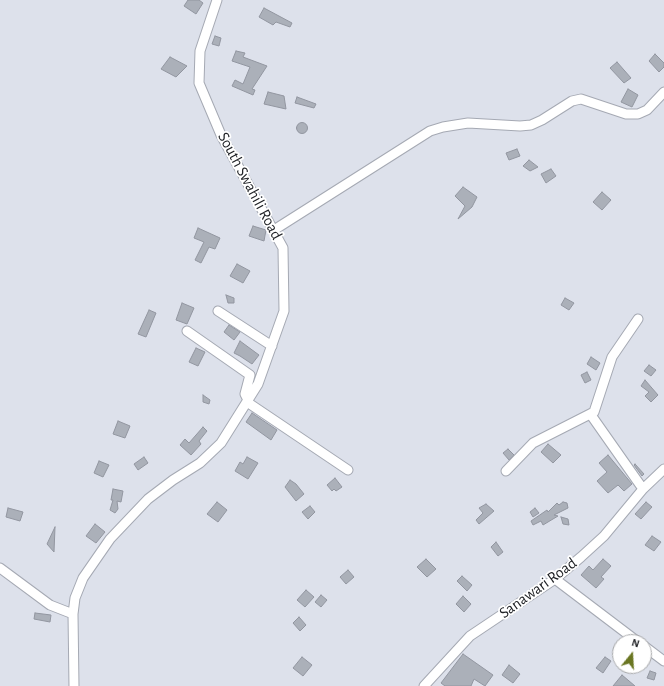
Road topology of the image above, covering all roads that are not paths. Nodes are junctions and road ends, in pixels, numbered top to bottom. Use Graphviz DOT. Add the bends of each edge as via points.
graph roads {
  1 [pos="217,0"];
  2 [pos="664,92"];
  3 [pos="274,230"];
  4 [pos="218,311"];
  5 [pos="638,319"];
  6 [pos="187,332"];
  7 [pos="272,346"];
  8 [pos="247,401"];
  9 [pos="591,415"];
  10 [pos="664,469"];
  11 [pos="348,470"];
  12 [pos="506,471"];
  13 [pos="643,489"];
  14 [pos="0,568"];
  15 [pos="555,579"];
  16 [pos="73,614"];
  17 [pos="627,634"];
  18 [pos="652,652"];
  19 [pos="664,661"];
  20 [pos="74,686"];
  21 [pos="424,686"];
  1 -- 3 [label="street, South Swahili Road" via="200,52 199,83 221,135"];
  2 -- 3 [label="street" via="647,110 638,114 626,114 581,99 572,101 531,125 468,123 430,131"];
  3 -- 7 [label="street, South Swahili Road" via="283,248 284,310"];
  4 -- 7 [label="street"];
  5 -- 9 [label="street" via="612,357 598,405"];
  6 -- 8 [label="street" via="250,375 245,394"];
  7 -- 8 [label="street, South Swahili Road" via="258,384"];
  8 -- 11 [label="street"];
  8 -- 16 [label="street, South Swahili Road" via="221,443 200,463 148,499 110,538 83,578 75,598"];
  9 -- 12 [label="street" via="538,440"];
  9 -- 13 [label="street"];
  10 -- 13 [label="street, Sanawari Road"];
  13 -- 15 [label="street, Sanawari Road" via="604,536"];
  14 -- 16 [label="street" via="50,605"];
  15 -- 17 [label="street"];
  15 -- 21 [label="street, Sanawari Road" via="470,636"];
  16 -- 20 [label="street, South Swahili Road"];
  18 -- 19 [label="street"];
}
